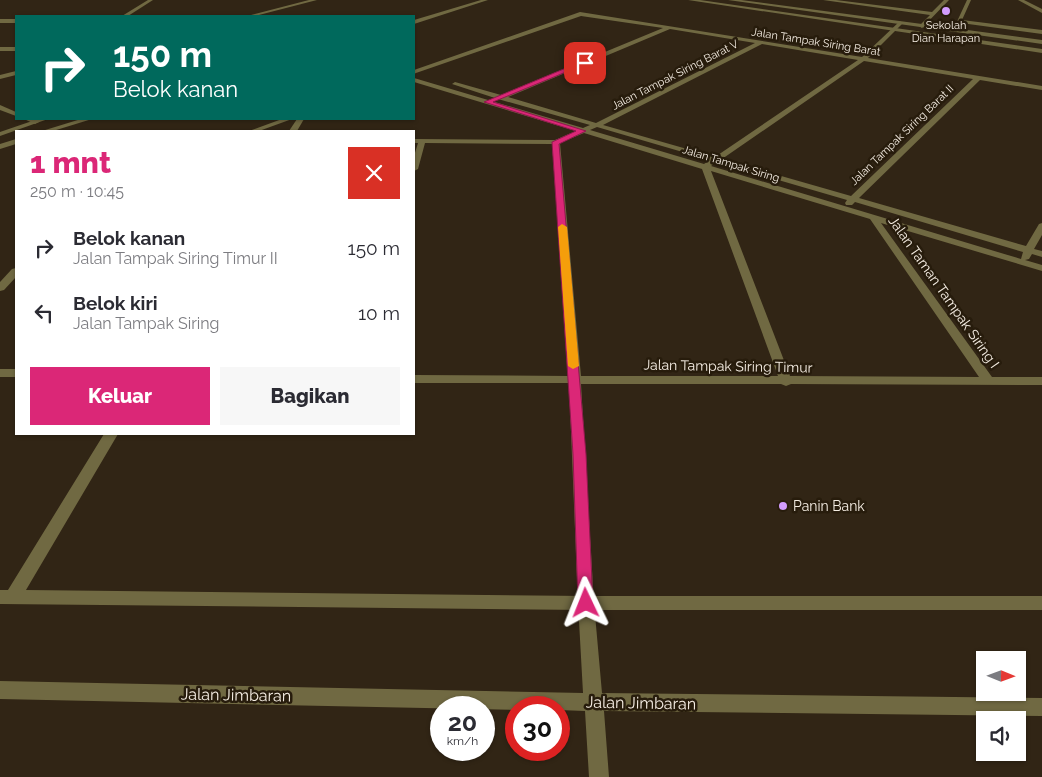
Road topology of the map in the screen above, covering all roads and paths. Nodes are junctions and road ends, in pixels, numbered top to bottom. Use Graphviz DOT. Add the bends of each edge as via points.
graph roads {
  1 [pos="151,0"];
  2 [pos="315,0"];
  3 [pos="486,0"];
  4 [pos="690,0"];
  5 [pos="730,0"];
  6 [pos="825,0"];
  7 [pos="947,0"];
  8 [pos="969,0"];
  9 [pos="1020,0"];
  10 [pos="1042,11"];
  11 [pos="933,14"];
  12 [pos="127,15"];
  13 [pos="254,15"];
  14 [pos="0,21"];
  15 [pos="15,21"];
  16 [pos="960,21"];
  17 [pos="415,22"];
  18 [pos="900,23"];
  19 [pos="922,26"];
  20 [pos="668,28"];
  21 [pos="893,29"];
  22 [pos="954,31"];
  23 [pos="1042,32"];
  24 [pos="1042,42"];
  25 [pos="760,43"];
  26 [pos="0,49"];
  27 [pos="15,49"];
  28 [pos="1042,51"];
  29 [pos="862,60"];
  30 [pos="415,72"];
  31 [pos="415,72"];
  32 [pos="15,73"];
  33 [pos="0,77"];
  34 [pos="978,78"];
  35 [pos="415,80"];
  36 [pos="1042,88"];
  37 [pos="502,97"];
  38 [pos="487,102"];
  39 [pos="0,108"];
  40 [pos="15,114"];
  41 [pos="32,120"];
  42 [pos="84,120"];
  43 [pos="285,120"];
  44 [pos="599,124"];
  45 [pos="50,130"];
  46 [pos="256,130"];
  47 [pos="582,131"];
  48 [pos="0,134"];
  49 [pos="15,141"];
  50 [pos="418,141"];
  51 [pos="556,142"];
  52 [pos="0,147"];
  53 [pos="718,160"];
  54 [pos="415,162"];
  55 [pos="705,167"];
  56 [pos="852,199"];
  57 [pos="843,210"];
  58 [pos="874,219"];
  59 [pos="1042,226"];
  60 [pos="1028,250"];
  61 [pos="1042,254"];
  62 [pos="1023,262"];
  63 [pos="1042,268"];
  64 [pos="15,272"];
  65 [pos="0,288"];
  66 [pos="0,373"];
  67 [pos="15,373"];
  68 [pos="415,379"];
  69 [pos="574,379"];
  70 [pos="1042,381"];
  71 [pos="786,382"];
  72 [pos="990,382"];
  73 [pos="110,435"];
  74 [pos="7,597"];
  75 [pos="586,603"];
  76 [pos="1042,603"];
  77 [pos="0,690"];
  78 [pos="593,702"];
  79 [pos="1042,707"];
  80 [pos="599,777"];
  1 -- 12 [label="street"];
  2 -- 13 [label="street"];
  3 -- 17 [label="street"];
  4 -- 21 [label="street"];
  5 -- 18 [label="street"];
  6 -- 11 [label="street"];
  7 -- 11 [label="street"];
  8 -- 16 [label="street"];
  9 -- 10 [label="street"];
  11 -- 19 [label="street"];
  14 -- 15 [label="street"];
  16 -- 22 [label="street"];
  16 -- 23 [label="street"];
  18 -- 19 [label="street"];
  18 -- 21 [label="street"];
  19 -- 22 [label="street"];
  20 -- 25 [label="street, Jalan Tampak Siring Barat"];
  20 -- 30 [label="street, Jalan Tampak Siring Barat" via="580,14"];
  20 -- 37 [label="street"];
  21 -- 28 [label="street"];
  21 -- 29 [label="street"];
  22 -- 24 [label="street"];
  25 -- 29 [label="street, Jalan Tampak Siring Barat"];
  25 -- 44 [label="street, Jalan Tampak Siring Barat V"];
  26 -- 27 [label="street"];
  29 -- 34 [label="street, Jalan Tampak Siring Barat"];
  29 -- 53 [label="street"];
  31 -- 37 [label="street, Jalan Tampak Siring"];
  32 -- 33 [label="street"];
  34 -- 36 [label="street, Jalan Tampak Siring Barat"];
  34 -- 56 [label="street, Jalan Tampak Siring Barat II"];
  35 -- 38 [label="street, Jalan Tampak Siring"];
  37 -- 38 [label="street"];
  37 -- 44 [label="street, Jalan Tampak Siring"];
  38 -- 47 [label="street, Jalan Tampak Siring"];
  39 -- 40 [label="street"];
  41 -- 48 [label="street"];
  42 -- 45 [label="street"];
  43 -- 46 [label="street"];
  44 -- 47 [label="street, Jalan Tampak Siring Barat V"];
  44 -- 53 [label="street, Jalan Tampak Siring"];
  47 -- 51 [label="street, Jalan Tampak Siring Barat V"];
  47 -- 55 [label="street, Jalan Tampak Siring"];
  49 -- 52 [label="street"];
  50 -- 51 [label="street"];
  50 -- 54 [label="street"];
  51 -- 69 [label="street"];
  53 -- 55 [label="street"];
  53 -- 56 [label="street, Jalan Tampak Siring"];
  55 -- 57 [label="street, Jalan Tampak Siring"];
  55 -- 71 [label="street"];
  56 -- 57 [label="street, Jalan Tampak Siring Barat II"];
  56 -- 60 [label="street, Jalan Tampak Siring"];
  57 -- 58 [label="street, Jalan Tampak Siring"];
  58 -- 62 [label="street, Jalan Tampak Siring"];
  58 -- 72 [label="street, Jalan Taman Tampak Siring I"];
  59 -- 60 [label="street"];
  60 -- 61 [label="street, Jalan Tampak Siring"];
  60 -- 62 [label="street"];
  62 -- 63 [label="street, Jalan Tampak Siring"];
  64 -- 65 [label="street"];
  66 -- 67 [label="street"];
  68 -- 69 [label="street, Jalan Tampak Siring Timur"];
  69 -- 71 [label="street, Jalan Tampak Siring Timur"];
  69 -- 75 [label="street"];
  70 -- 72 [label="street, Jalan Tampak Siring Timur"];
  71 -- 72 [label="street, Jalan Tampak Siring Timur"];
  73 -- 74 [label="street"];
  74 -- 75 [label="street"];
  75 -- 76 [label="street"];
  75 -- 78 [label="street"];
  77 -- 78 [label="street, Jalan Jimbaran"];
  78 -- 79 [label="street, Jalan Jimbaran"];
  78 -- 80 [label="street"];
}
